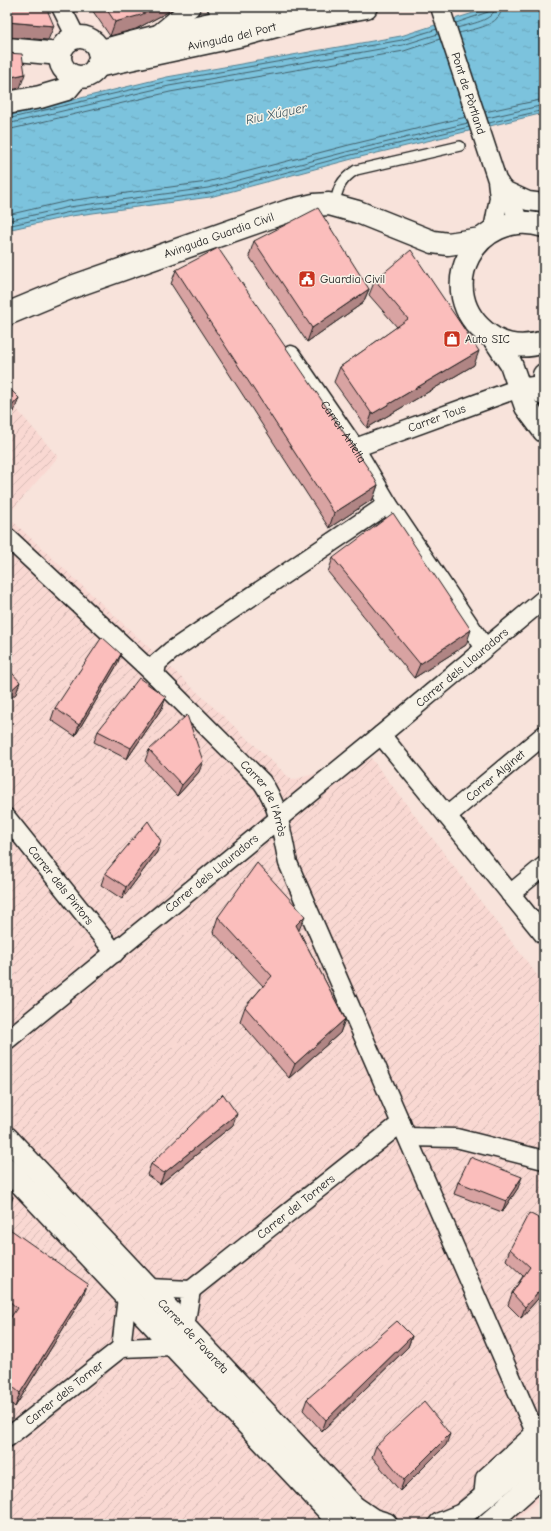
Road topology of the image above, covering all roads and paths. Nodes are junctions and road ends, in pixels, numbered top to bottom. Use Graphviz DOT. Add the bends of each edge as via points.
graph roads {
  1 [pos="61,7"];
  2 [pos="191,7"];
  3 [pos="282,7"];
  4 [pos="366,7"];
  5 [pos="440,7"];
  6 [pos="223,14"];
  7 [pos="156,36"];
  8 [pos="76,37"];
  9 [pos="7,49"];
  10 [pos="60,54"];
  11 [pos="98,59"];
  12 [pos="77,77"];
  13 [pos="7,103"];
  14 [pos="460,146"];
  15 [pos="500,185"];
  16 [pos="544,202"];
  17 [pos="334,206"];
  18 [pos="534,220"];
  19 [pos="487,235"];
  20 [pos="433,242"];
  21 [pos="461,284"];
  22 [pos="7,314"];
  23 [pos="494,340"];
  24 [pos="544,342"];
  25 [pos="282,343"];
  26 [pos="544,375"];
  27 [pos="519,388"];
  28 [pos="544,393"];
  29 [pos="544,431"];
  30 [pos="355,448"];
  31 [pos="388,504"];
  32 [pos="7,536"];
  33 [pos="544,599"];
  34 [pos="485,648"];
  35 [pos="155,675"];
  36 [pos="381,735"];
  37 [pos="544,735"];
  38 [pos="447,816"];
  39 [pos="278,817"];
  40 [pos="7,818"];
  41 [pos="544,866"];
  42 [pos="510,894"];
  43 [pos="544,935"];
  44 [pos="115,952"];
  45 [pos="7,1040"];
  46 [pos="405,1130"];
  47 [pos="7,1138"];
  48 [pos="544,1160"];
  49 [pos="7,1169"];
  50 [pos="148,1288"];
  51 [pos="191,1290"];
  52 [pos="127,1297"];
  53 [pos="185,1327"];
  54 [pos="174,1346"];
  55 [pos="121,1348"];
  56 [pos="541,1435"];
  57 [pos="7,1438"];
  58 [pos="544,1474"];
  59 [pos="341,1524"];
  60 [pos="386,1524"];
  61 [pos="440,1524"];
  62 [pos="488,1524"];
  1 -- 8 [label="street"];
  2 -- 7 [label="street"];
  3 -- 6 [label="street, Avinguda del Port"];
  4 -- 11 [label="street, Avinguda del Port" via="302,19 247,34"];
  5 -- 15 [label="street, Pont de Pòrtland"];
  6 -- 7 [label="street, Avinguda del Port"];
  7 -- 11 [label="street, Avinguda del Port"];
  8 -- 10 [label="street" via="65,43"];
  8 -- 11 [label="street" via="88,38 97,46"];
  9 -- 10 [label="street"];
  10 -- 12 [label="street" via="60,62 64,69"];
  11 -- 12 [label="street" via="90,74"];
  12 -- 13 [label="street" via="67,89"];
  14 -- 17 [label="lane" via="356,170 338,188"];
  15 -- 16 [label="street" via="528,201"];
  15 -- 18 [label="street" via="513,206"];
  15 -- 19 [label="street" via="499,198"];
  17 -- 20 [label="street, Avinguda Guardia Civil" via="358,212"];
  17 -- 22 [label="street, Avinguda Guardia Civil" via="314,205 288,211 214,245 72,287"];
  18 -- 19 [label="street, Avinguda Guardia Civil"];
  19 -- 20 [label="street, Avinguda Guardia Civil" via="448,244"];
  19 -- 21 [label="street" via="470,252"];
  20 -- 21 [label="street, Avinguda Guardia Civil" via="456,269"];
  21 -- 23 [label="street" via="470,317"];
  23 -- 24 [label="street" via="521,346"];
  23 -- 27 [label="street" via="511,364"];
  25 -- 30 [label="street, Carrer Antella"];
  26 -- 28 [label="street"];
  27 -- 28 [label="street" via="534,386"];
  27 -- 29 [label="street" via="526,407"];
  27 -- 30 [label="street, Carrer Tous"];
  30 -- 31 [label="street, Carrer Antella"];
  31 -- 34 [label="street, Carrer Antella"];
  31 -- 35 [label="street" via="171,651 157,663"];
  32 -- 35 [label="street, Carrer de l'Arròs"];
  33 -- 34 [label="street, Carrer dels Llauradors"];
  34 -- 36 [label="street, Carrer dels Llauradors"];
  35 -- 39 [label="street, Carrer de l'Arròs" via="262,782 275,804"];
  36 -- 38 [label="street"];
  36 -- 39 [label="street, Carrer dels Llauradors"];
  37 -- 38 [label="street, Carrer Alginet"];
  38 -- 42 [label="street"];
  39 -- 44 [label="street, Carrer dels Llauradors"];
  39 -- 46 [label="street, Carrer de l'Arròs" via="288,863"];
  40 -- 44 [label="street, Carrer dels Pintors"];
  41 -- 42 [label="street"];
  42 -- 43 [label="street"];
  44 -- 45 [label="street, Carrer dels Llauradors"];
  46 -- 48 [label="street" via="456,1138"];
  46 -- 51 [label="street, Carrer del Torners"];
  46 -- 56 [label="street, Carrer de l'Arròs"];
  47 -- 50 [label="street, Carrer de Favareta"];
  49 -- 52 [label="street, Carrer de Favareta"];
  50 -- 51 [label="street"];
  50 -- 53 [label="street, Carrer de Favareta"];
  51 -- 53 [label="street"];
  52 -- 54 [label="street, Carrer de Favareta"];
  52 -- 55 [label="street"];
  53 -- 60 [label="street, Carrer de Favareta" via="354,1507 373,1520"];
  54 -- 55 [label="street"];
  54 -- 59 [label="street, Carrer de Favareta"];
  55 -- 57 [label="street, Carrer dels Torner"];
  56 -- 61 [label="street" via="483,1498 462,1515"];
  58 -- 62 [label="street"];
}
